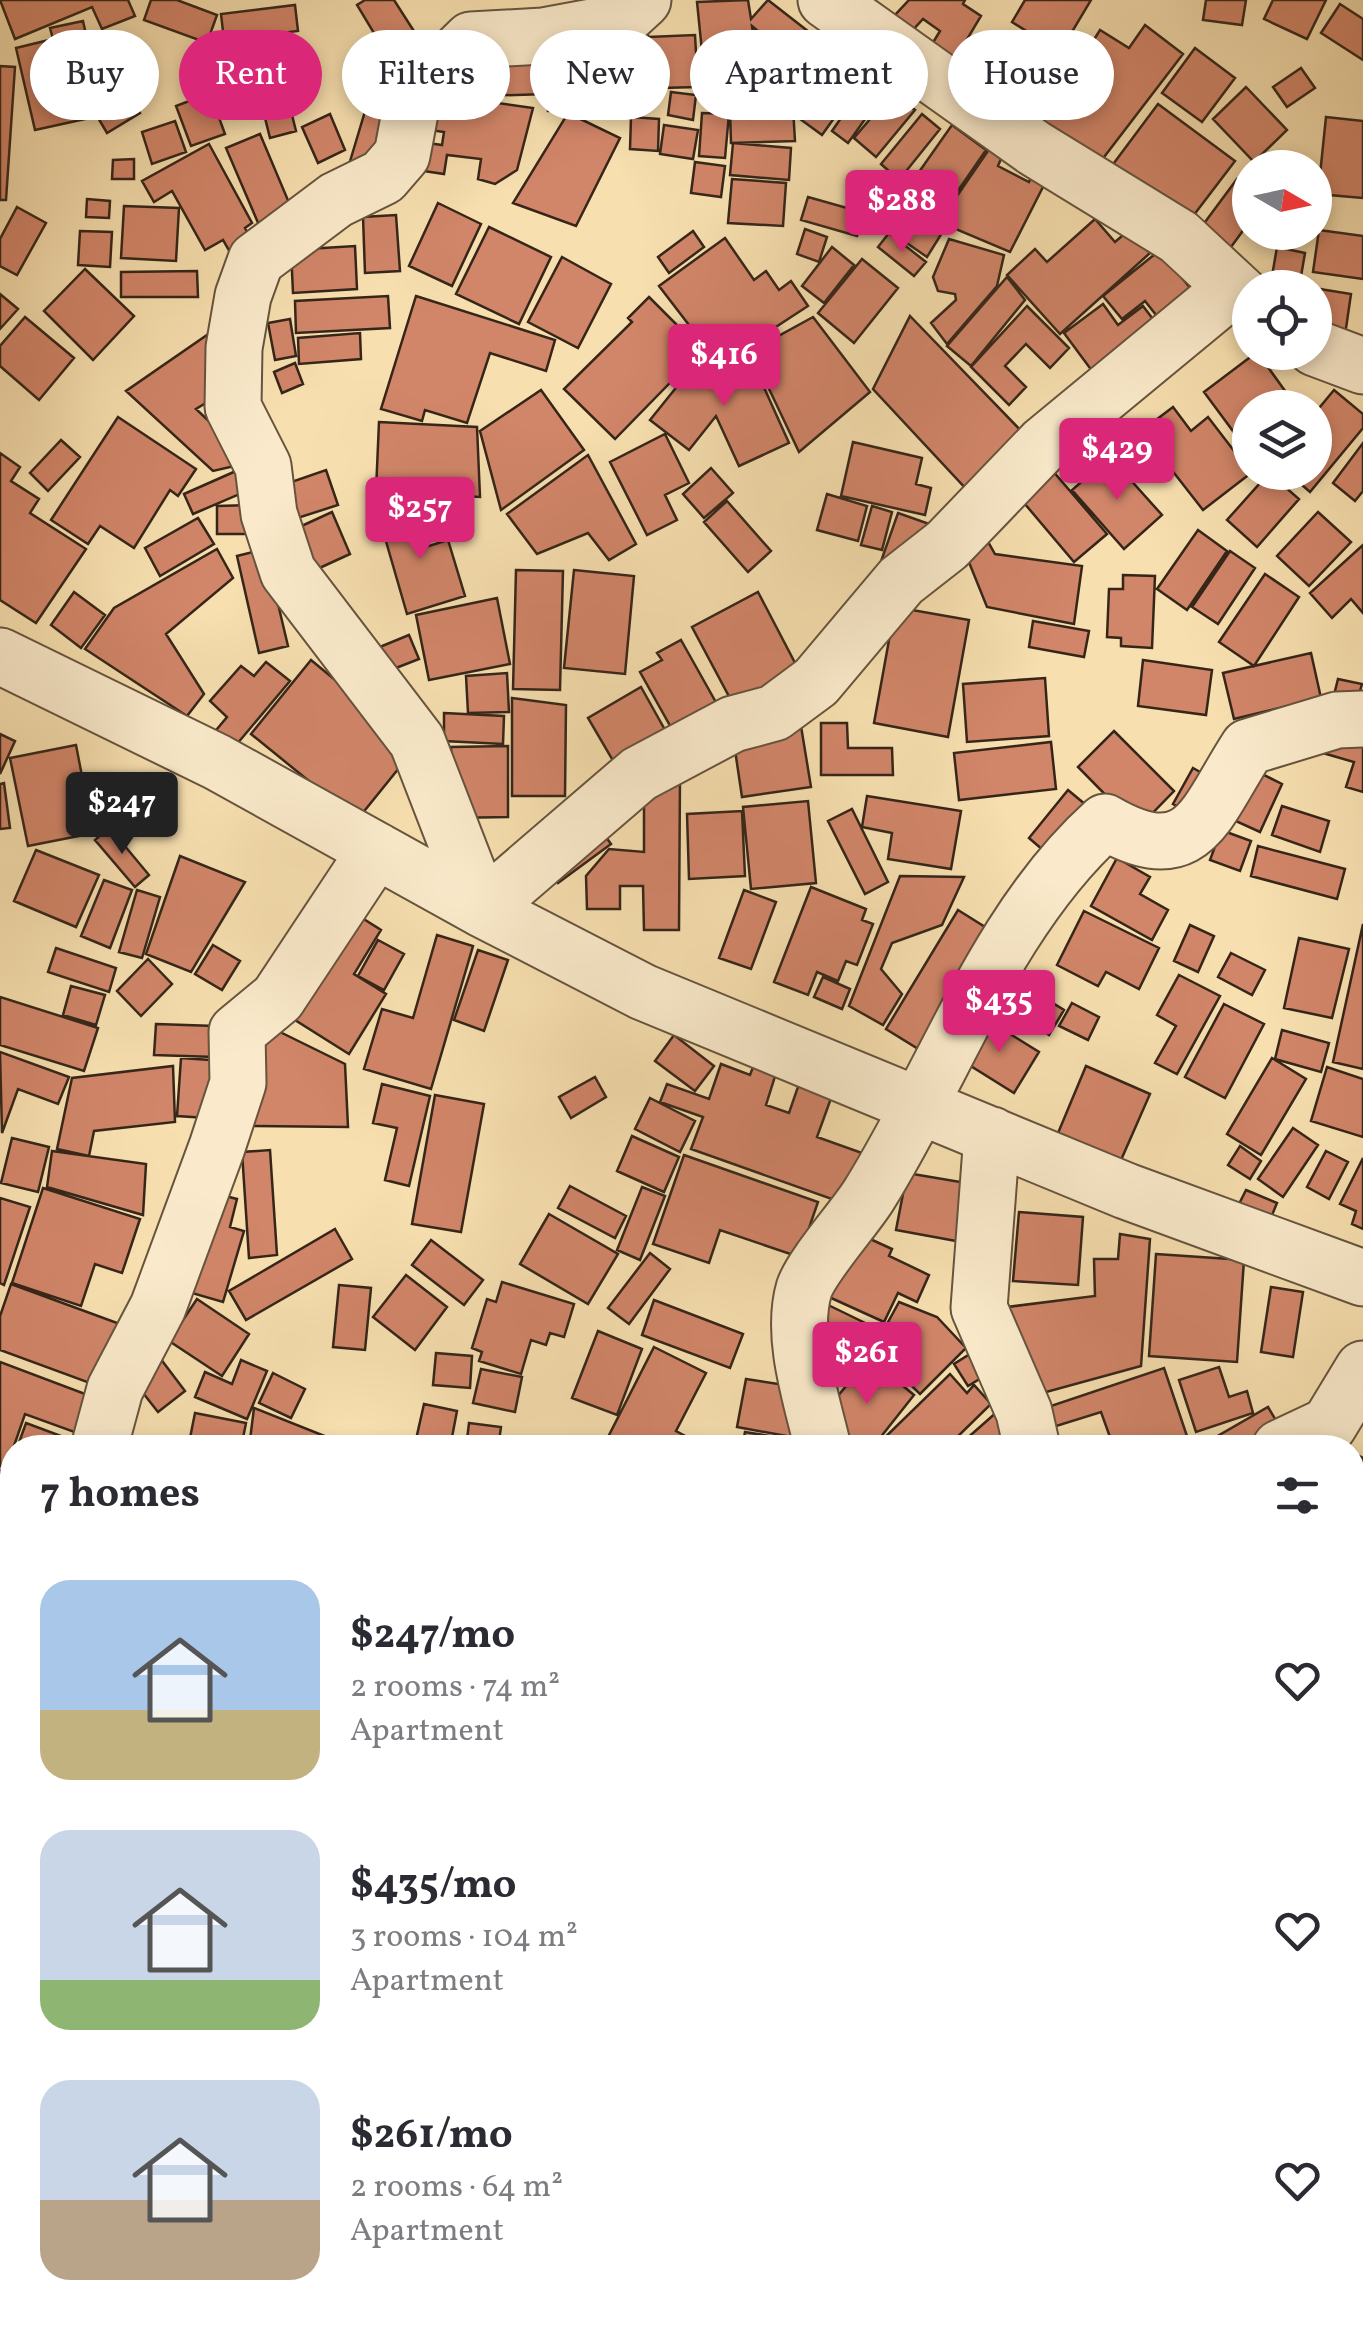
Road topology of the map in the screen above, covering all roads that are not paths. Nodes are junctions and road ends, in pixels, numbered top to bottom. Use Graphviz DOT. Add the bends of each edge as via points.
graph roads {
  1 [pos="642,0"];
  2 [pos="826,0"];
  3 [pos="1232,287"];
  4 [pos="1232,303"];
  5 [pos="1332,354"];
  6 [pos="1363,366"];
  7 [pos="0,656"];
  8 [pos="1363,720"];
  9 [pos="376,850"];
  10 [pos="482,909"];
  11 [pos="922,1104"];
  12 [pos="992,1134"];
  13 [pos="1363,1278"];
  14 [pos="1363,1369"];
  15 [pos="103,1435"];
  16 [pos="820,1435"];
  17 [pos="1029,1435"];
  18 [pos="1307,1435"];
  1 -- 10 [label="street" via="619,22 471,40 413,97 402,155 383,177 336,200 256,260 243,296 233,407 263,466 269,514 288,572 417,741"];
  2 -- 3 [label="street" via="1034,148 1179,237"];
  4 -- 10 [label="street" via="1044,444 947,545 901,582 816,682 774,713 734,724 639,774"];
  5 -- 6 [label="street"];
  7 -- 9 [label="street" via="217,762"];
  8 -- 11 [label="street" via="1337,720 1248,747 1212,807 1186,836 1166,844 1138,840 1106,822 1055,875 1011,938"];
  9 -- 10 [label="street"];
  9 -- 15 [label="street" via="278,998 237,1032 238,1084 158,1306 115,1389"];
  10 -- 11 [label="street" via="644,992"];
  11 -- 12 [label="street"];
  11 -- 16 [label="street" via="804,1288 802,1340"];
  12 -- 13 [label="street"];
  12 -- 17 [label="street" via="979,1308"];
  14 -- 18 [label="street" via="1329,1424"];
}
